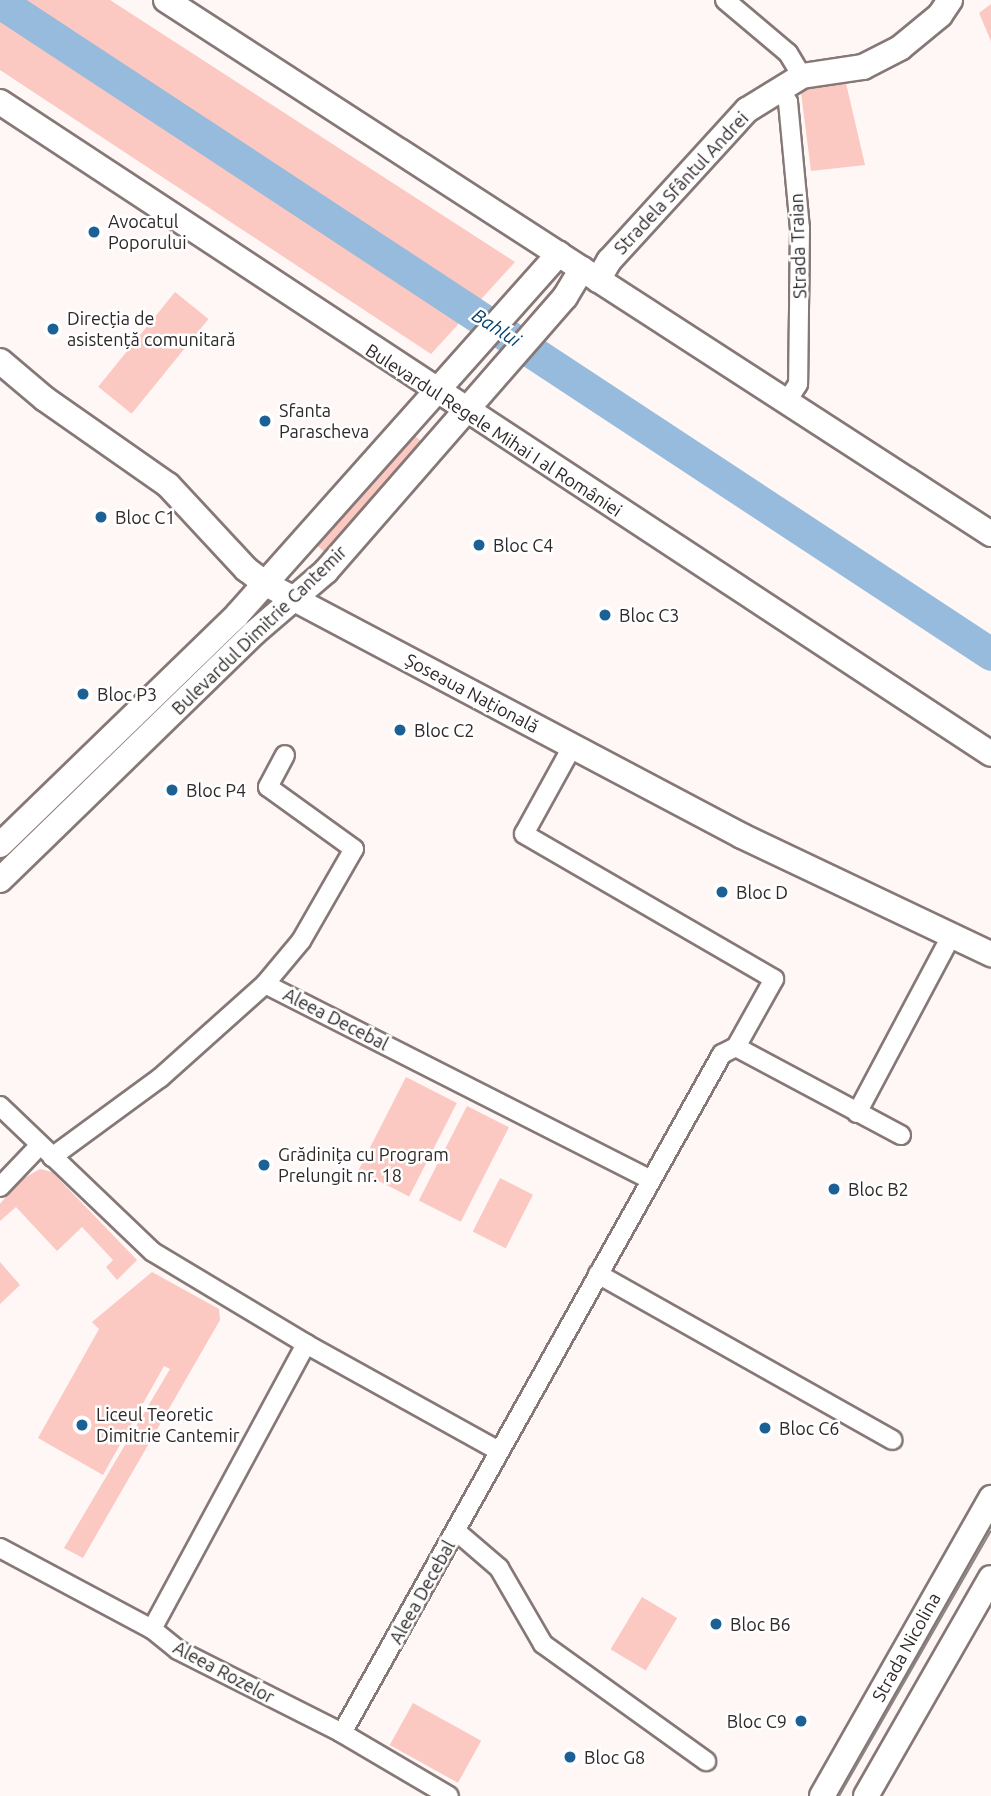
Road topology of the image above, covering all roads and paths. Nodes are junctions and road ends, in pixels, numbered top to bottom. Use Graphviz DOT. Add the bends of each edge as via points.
graph roads {
  1 [pos="725,0"];
  2 [pos="950,0"];
  3 [pos="178,4"];
  4 [pos="802,76"];
  5 [pos="779,89"];
  6 [pos="3,109"];
  7 [pos="559,254"];
  8 [pos="590,274"];
  9 [pos="0,361"];
  10 [pos="438,393"];
  11 [pos="787,401"];
  12 [pos="465,411"];
  13 [pos="991,534"];
  14 [pos="266,584"];
  15 [pos="293,599"];
  16 [pos="572,747"];
  17 [pos="991,754"];
  18 [pos="285,755"];
  19 [pos="0,845"];
  20 [pos="0,880"];
  21 [pos="952,934"];
  22 [pos="991,954"];
  23 [pos="265,984"];
  24 [pos="736,1047"];
  25 [pos="0,1106"];
  26 [pos="857,1113"];
  27 [pos="901,1135"];
  28 [pos="46,1151"];
  29 [pos="651,1180"];
  30 [pos="0,1187"];
  31 [pos="598,1274"];
  32 [pos="306,1344"];
  33 [pos="892,1440"];
  34 [pos="497,1450"];
  35 [pos="991,1498"];
  36 [pos="456,1531"];
  37 [pos="0,1548"];
  38 [pos="991,1578"];
  39 [pos="152,1629"];
  40 [pos="342,1733"];
  41 [pos="706,1761"];
  42 [pos="428,1791"];
  43 [pos="449,1796"];
  44 [pos="822,1796"];
  45 [pos="866,1796"];
  1 -- 4 [label="street" via="788,53"];
  2 -- 4 [label="main road, Stradela Sfântul Andrei" via="923,31 863,67"];
  3 -- 7 [label="main road"];
  4 -- 5 [label="main road, Stradela Sfântul Andrei"];
  5 -- 8 [label="main road, Stradela Sfântul Andrei" via="739,118 609,261"];
  5 -- 11 [label="street, Strada Traian" via="788,102 800,228 798,384"];
  6 -- 10 [label="main road, Bulevardul Regele Mihai I al României"];
  7 -- 8 [label="main road"];
  7 -- 10 [label="main road, Bulevardul Dimitrie Cantemir"];
  8 -- 11 [label="main road"];
  8 -- 12 [label="main road, Bulevardul Dimitrie Cantemir"];
  9 -- 14 [label="main road, Șoseaua Națională" via="45,399 168,485 246,569"];
  10 -- 12 [label="main road, Bulevardul Regele Mihai I al României"];
  10 -- 14 [label="main road, Bulevardul Dimitrie Cantemir"];
  11 -- 13 [label="main road"];
  12 -- 15 [label="main road, Bulevardul Dimitrie Cantemir" via="326,571"];
  12 -- 17 [label="main road, Bulevardul Regele Mihai I al României"];
  14 -- 15 [label="main road, Șoseaua Națională"];
  14 -- 19 [label="main road, Bulevardul Dimitrie Cantemir"];
  15 -- 16 [label="main road, Șoseaua Națională"];
  15 -- 20 [label="main road, Bulevardul Dimitrie Cantemir"];
  16 -- 21 [label="main road, Șoseaua Națională" via="741,836"];
  16 -- 24 [label="street, Aleea Decebal" via="524,834 774,979"];
  18 -- 23 [label="street" via="268,787 354,849 301,941"];
  21 -- 22 [label="main road, Șoseaua Națională"];
  21 -- 26 [label="street"];
  23 -- 28 [label="street, Aleea Decebal" via="160,1078"];
  23 -- 29 [label="street, Aleea Decebal"];
  24 -- 26 [label="street"];
  24 -- 29 [label="street, Aleea Decebal" via="722,1054"];
  25 -- 28 [label="street"];
  26 -- 27 [label="street"];
  28 -- 30 [label="street, Aleea Decebal"];
  28 -- 32 [label="street" via="153,1252"];
  29 -- 31 [label="street, Aleea Decebal"];
  31 -- 33 [label="street"];
  31 -- 34 [label="street, Aleea Decebal"];
  32 -- 34 [label="street"];
  32 -- 39 [label="street"];
  34 -- 36 [label="street, Aleea Decebal"];
  35 -- 44 [label="main road, Strada Nicolina"];
  36 -- 40 [label="street, Aleea Decebal"];
  36 -- 41 [label="street" via="499,1568 543,1644"];
  37 -- 39 [label="street, Aleea Rozelor"];
  38 -- 45 [label="main road"];
  39 -- 40 [label="street, Aleea Rozelor" via="178,1650"];
  40 -- 42 [label="street, Aleea Rozelor"];
  42 -- 43 [label="street, Aleea Rozelor"];
}
